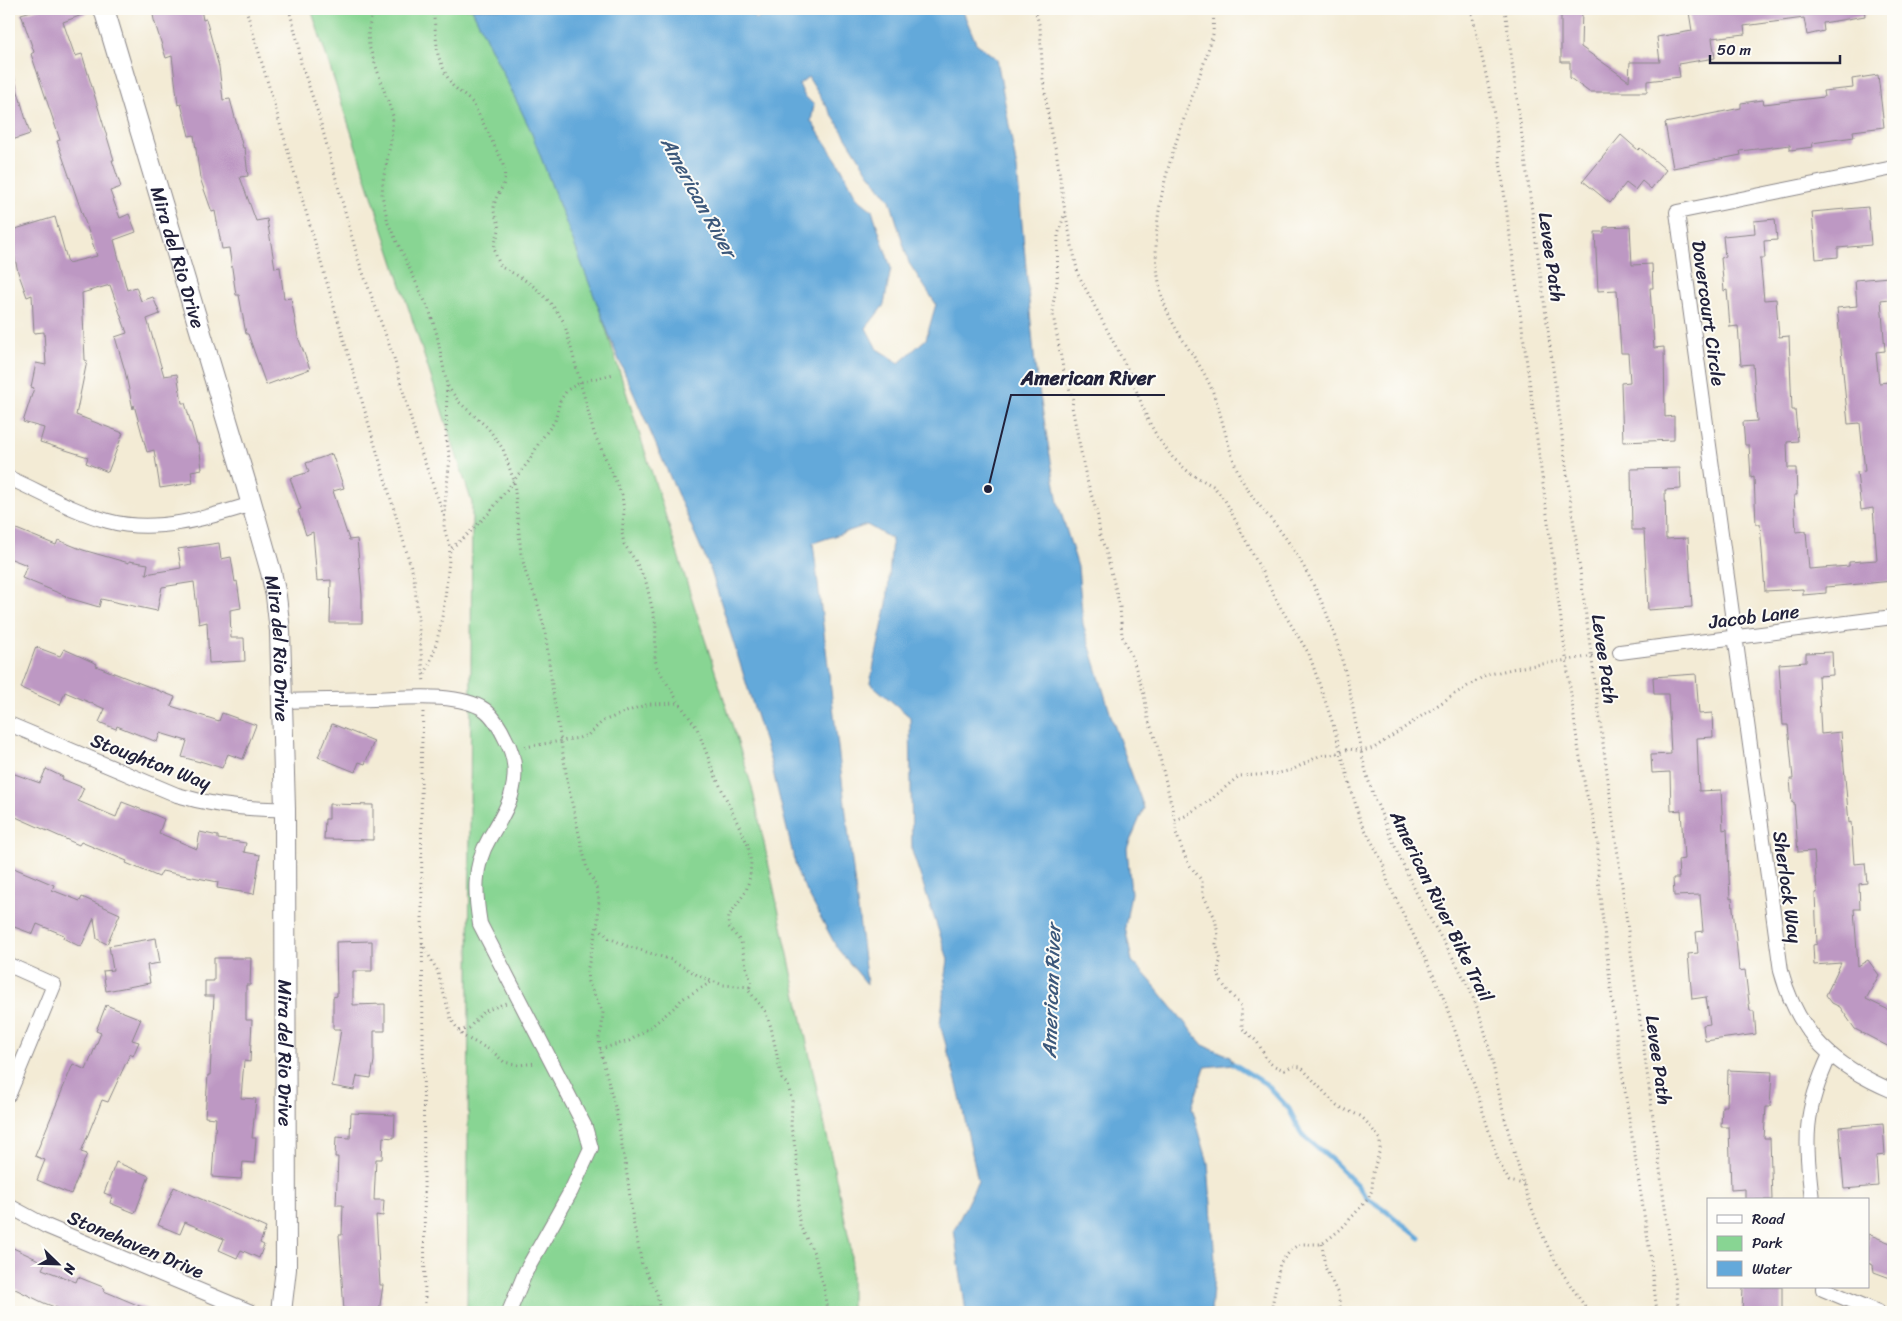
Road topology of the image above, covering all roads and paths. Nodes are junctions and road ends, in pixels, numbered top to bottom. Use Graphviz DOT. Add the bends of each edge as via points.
graph roads {
  1 [pos="104,9"];
  2 [pos="246,9"];
  3 [pos="289,9"];
  4 [pos="373,9"];
  5 [pos="433,9"];
  6 [pos="1035,9"];
  7 [pos="1214,9"];
  8 [pos="1471,9"];
  9 [pos="1505,9"];
  10 [pos="1893,168"];
  11 [pos="1065,212"];
  12 [pos="614,374"];
  13 [pos="581,382"];
  14 [pos="447,385"];
  15 [pos="9,478"];
  16 [pos="514,481"];
  17 [pos="252,504"];
  18 [pos="445,518"];
  19 [pos="450,549"];
  20 [pos="1893,617"];
  21 [pos="1735,638"];
  22 [pos="1620,652"];
  23 [pos="1591,656"];
  24 [pos="1567,660"];
  25 [pos="424,675"];
  26 [pos="424,698"];
  27 [pos="283,701"];
  28 [pos="679,703"];
  29 [pos="9,724"];
  30 [pos="561,742"];
  31 [pos="512,749"];
  32 [pos="1362,750"];
  33 [pos="1340,751"];
  34 [pos="285,809"];
  35 [pos="1175,820"];
  36 [pos="597,926"];
  37 [pos="422,943"];
  38 [pos="9,965"];
  39 [pos="713,981"];
  40 [pos="750,988"];
  41 [pos="519,999"];
  42 [pos="459,1031"];
  43 [pos="600,1049"];
  44 [pos="1830,1055"];
  45 [pos="549,1057"];
  46 [pos="1893,1091"];
  47 [pos="9,1094"];
  48 [pos="1524,1184"];
  49 [pos="1812,1198"];
  50 [pos="9,1206"];
  51 [pos="1322,1244"];
  52 [pos="1824,1288"];
  53 [pos="251,1312"];
  54 [pos="281,1312"];
  55 [pos="425,1312"];
  56 [pos="509,1312"];
  57 [pos="660,1312"];
  58 [pos="827,1312"];
  59 [pos="1271,1312"];
  60 [pos="1341,1312"];
  61 [pos="1589,1312"];
  62 [pos="1657,1312"];
  63 [pos="1679,1312"];
  64 [pos="1878,1312"];
  1 -- 17 [label="street, Mira del Rio Drive"];
  2 -- 25 [label="path" via="414,577"];
  3 -- 18 [label="path" via="301,63 358,259 394,358 417,441"];
  4 -- 14 [label="path" via="368,46 393,116 383,180 383,202 396,243 430,312"];
  5 -- 13 [label="path" via="438,55 446,75 453,86 473,103 505,171 504,186 493,212 499,224 494,245 496,257 500,266 538,288 559,314"];
  6 -- 11 [label="path"];
  7 -- 32 [label="path, American River Bike Trail" via="1213,34 1163,186 1156,244 1161,293 1173,322 1206,377 1242,480 1300,560 1316,591 1336,641"];
  8 -- 24 [label="path" via="1492,101"];
  9 -- 23 [label="path, Levee Path"];
  10 -- 21 [label="street, Dovercourt Circle" via="1677,212"];
  11 -- 33 [label="path" via="1078,274 1129,372 1148,420 1173,458 1213,486 1225,500 1308,654"];
  11 -- 35 [label="path" via="1058,235 1057,284 1053,304 1056,331 1073,400 1086,477 1120,607 1122,636 1144,694"];
  12 -- 13 [label="path"];
  13 -- 16 [label="path" via="563,394 555,421"];
  13 -- 28 [label="path" via="594,433 622,495 624,544 646,582 656,625 657,668"];
  14 -- 16 [label="path" via="459,402 488,428 503,449"];
  14 -- 18 [label="path" via="446,436 450,458"];
  15 -- 17 [label="street" via="108,521 133,525 187,521"];
  16 -- 19 [label="path" via="489,513"];
  16 -- 30 [label="path" via="521,553 545,630"];
  17 -- 27 [label="street, Mira del Rio Drive" via="276,596"];
  18 -- 19 [label="path"];
  19 -- 25 [label="path" via="435,649"];
  20 -- 21 [label="street, Jacob Lane"];
  21 -- 22 [label="street, Jacob Lane"];
  21 -- 44 [label="street, Sherlock Way" via="1781,971 1795,1010"];
  22 -- 23 [label="path"];
  23 -- 24 [label="path"];
  23 -- 63 [label="path, Levee Path"];
  24 -- 32 [label="path" via="1486,675 1374,748"];
  24 -- 62 [label="path" via="1580,757 1598,843 1598,879 1615,1030"];
  25 -- 26 [label="path"];
  26 -- 27 [label="street"];
  26 -- 31 [label="street" via="439,697 468,703 486,711"];
  26 -- 37 [label="path"];
  27 -- 34 [label="street, Mira del Rio Drive"];
  28 -- 30 [label="path" via="639,706 603,720 588,735"];
  28 -- 40 [label="path" via="697,728 748,845 750,876 728,926 741,942"];
  29 -- 34 [label="street, Stoughton Way" via="200,802 244,809"];
  30 -- 31 [label="path"];
  30 -- 36 [label="path" via="584,857 599,899"];
  31 -- 41 [label="street" via="516,774 511,797 478,864 476,899 480,924"];
  32 -- 33 [label="path"];
  32 -- 48 [label="path, American River Bike Trail" via="1372,789 1392,839 1479,1012"];
  33 -- 35 [label="path" via="1319,756 1292,770 1239,776 1210,800"];
  33 -- 48 [label="path" via="1360,820 1441,990 1498,1160 1509,1181"];
  34 -- 54 [label="street, Mira del Rio Drive" via="286,1269"];
  35 -- 51 [label="path" via="1182,849 1202,881 1203,895 1215,918 1216,944 1221,960 1218,972 1224,988 1241,1006 1242,1028 1257,1043 1267,1060 1286,1070 1292,1066 1301,1067 1337,1106 1360,1116 1380,1139 1368,1200"];
  36 -- 39 [label="path" via="609,938 672,960"];
  36 -- 43 [label="path" via="587,972 588,982 603,1012"];
  37 -- 42 [label="path" via="437,970 451,1019"];
  37 -- 55 [label="path"];
  38 -- 47 [label="street" via="54,985"];
  39 -- 40 [label="path"];
  39 -- 43 [label="path" via="682,999 652,1026 629,1040"];
  40 -- 58 [label="path" via="772,1027 782,1079 788,1085 799,1180 800,1226 814,1253"];
  41 -- 42 [label="path" via="483,1012 469,1028"];
  41 -- 45 [label="street"];
  42 -- 45 [label="path" via="504,1062 534,1064"];
  43 -- 57 [label="path" via="616,1111 642,1264 657,1293"];
  44 -- 46 [label="street, Sherlock Way" via="1865,1079"];
  44 -- 49 [label="street" via="1810,1104 1807,1152"];
  45 -- 56 [label="street" via="585,1127 591,1148 526,1271"];
  48 -- 61 [label="path, American River Bike Trail" via="1550,1250"];
  50 -- 53 [label="street, Stonehaven Drive" via="46,1226"];
  51 -- 59 [label="path" via="1300,1244 1284,1257 1280,1263"];
  51 -- 60 [label="path" via="1325,1267 1338,1294"];
  52 -- 64 [label="street"];
}
